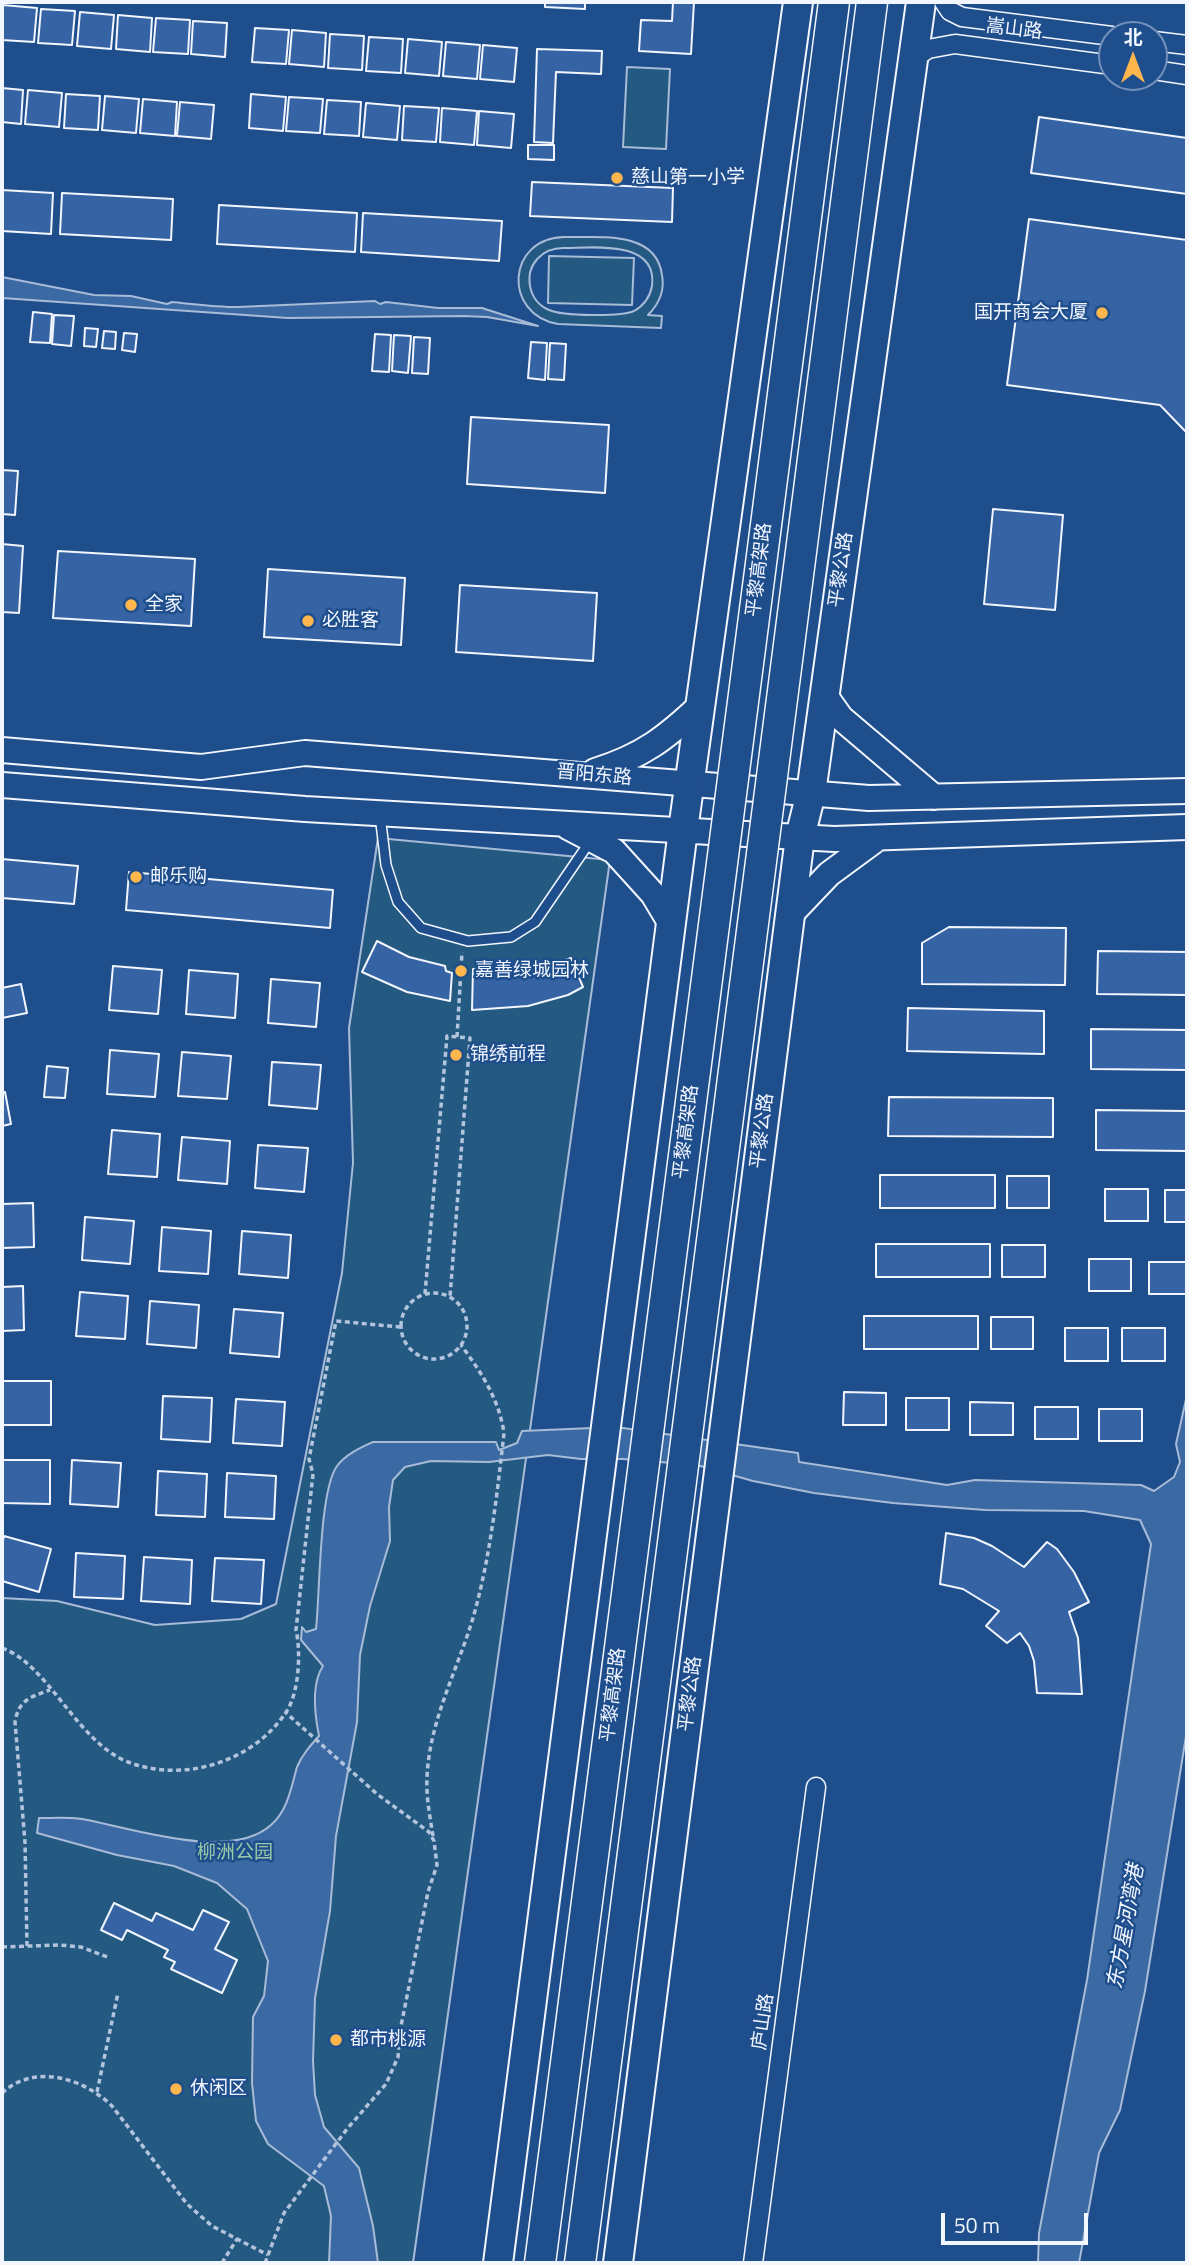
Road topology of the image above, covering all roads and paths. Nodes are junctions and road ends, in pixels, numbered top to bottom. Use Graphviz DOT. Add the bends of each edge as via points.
graph roads {
  1 [pos="798,2"];
  2 [pos="834,2"];
  3 [pos="872,2"];
  4 [pos="921,2"];
  5 [pos="944,2"];
  6 [pos="1098,34"];
  7 [pos="1168,43"];
  8 [pos="1187,46"];
  9 [pos="913,59"];
  10 [pos="1098,63"];
  11 [pos="1168,72"];
  12 [pos="1187,75"];
  13 [pos="824,694"];
  14 [pos="702,704"];
  15 [pos="2,750"];
  16 [pos="581,775"];
  17 [pos="691,784"];
  18 [pos="2,785"];
  19 [pos="1187,791"];
  20 [pos="811,793"];
  21 [pos="934,797"];
  22 [pos="380,813"];
  23 [pos="561,824"];
  24 [pos="1187,827"];
  25 [pos="683,830"];
  26 [pos="800,837"];
  27 [pos="878,838"];
  28 [pos="591,839"];
  29 [pos="790,915"];
  30 [pos="671,924"];
  31 [pos="463,940"];
  32 [pos="457,1037"];
  33 [pos="425,1294"];
  34 [pos="450,1297"];
  35 [pos="400,1327"];
  36 [pos="461,1345"];
  37 [pos="2,1648"];
  38 [pos="50,1690"];
  39 [pos="285,1712"];
  40 [pos="816,1787"];
  41 [pos="434,1841"];
  42 [pos="27,1946"];
  43 [pos="2,1947"];
  44 [pos="110,1958"];
  45 [pos="118,1993"];
  46 [pos="2,2092"];
  47 [pos="97,2092"];
  48 [pos="237,2239"];
  49 [pos="268,2255"];
  50 [pos="222,2263"];
  51 [pos="265,2263"];
  52 [pos="498,2263"];
  53 [pos="540,2263"];
  54 [pos="580,2263"];
  55 [pos="618,2263"];
  56 [pos="753,2263"];
  1 -- 14 [label="main road"];
  2 -- 53 [label="highway, 平黎高架路, bridge"];
  3 -- 54 [label="highway, 平黎高架路, bridge"];
  4 -- 9 [label="main road, 平黎公路"];
  5 -- 6 [label="street, 嵩山路" via="962,17"];
  7 -- 8 [label="street"];
  9 -- 10 [label="street, 嵩山路" via="928,49 955,44"];
  9 -- 13 [label="main road, 平黎公路"];
  11 -- 12 [label="street"];
  13 -- 20 [label="main road, 平黎公路"];
  13 -- 21 [label="main road" via="841,718"];
  14 -- 16 [label="main road" via="671,734 625,761"];
  14 -- 17 [label="main road"];
  15 -- 16 [label="main road, 晋阳东路" via="201,767 305,753"];
  16 -- 17 [label="main road, 晋阳东路"];
  17 -- 20 [label="main road, 晋阳东路"];
  17 -- 25 [label="main road"];
  18 -- 22 [label="main road"];
  19 -- 21 [label="main road, 晋阳东路"];
  20 -- 21 [label="main road, 晋阳东路"];
  20 -- 26 [label="main road, 平黎公路"];
  22 -- 23 [label="main road"];
  22 -- 31 [label="lane" via="386,865 398,902 421,928"];
  23 -- 25 [label="main road"];
  23 -- 28 [label="main road"];
  24 -- 27 [label="main road"];
  25 -- 26 [label="main road"];
  25 -- 30 [label="main road"];
  26 -- 27 [label="main road"];
  26 -- 29 [label="main road, 平黎公路"];
  27 -- 29 [label="main road" via="829,874"];
  28 -- 30 [label="main road" via="614,851 653,894"];
  28 -- 31 [label="lane" via="535,922 511,937"];
  29 -- 55 [label="main road, 平黎公路"];
  30 -- 52 [label="main road"];
  31 -- 32 [label="path"];
  32 -- 33 [label="path" via="447,1036"];
  32 -- 34 [label="path" via="470,1038"];
  33 -- 34 [label="path"];
  33 -- 35 [label="path" via="407,1306"];
  34 -- 36 [label="path" via="467,1320"];
  35 -- 36 [label="path" via="408,1348 427,1359 448,1357"];
  35 -- 39 [label="path" via="336,1321 309,1459 313,1474 296,1630 299,1668"];
  36 -- 41 [label="path" via="482,1373 504,1433 483,1576 430,1750 427,1779"];
  37 -- 38 [label="path" via="30,1666"];
  38 -- 39 [label="path" via="103,1745 126,1761 165,1770 221,1763 271,1731"];
  38 -- 42 [label="path" via="27,1699 17,1710 15,1721 25,1829"];
  39 -- 41 [label="path" via="377,1794 429,1832"];
  40 -- 56 [label="street, 庐山路"];
  41 -- 49 [label="path" via="437,1865 398,2057 386,2084 284,2213"];
  42 -- 43 [label="path"];
  42 -- 44 [label="path" via="81,1947"];
  45 -- 47 [label="path"];
  46 -- 47 [label="path" via="31,2076 72,2081"];
  47 -- 48 [label="path" via="187,2204 212,2226"];
  48 -- 49 [label="path"];
  48 -- 50 [label="path"];
  49 -- 51 [label="path"];
}
